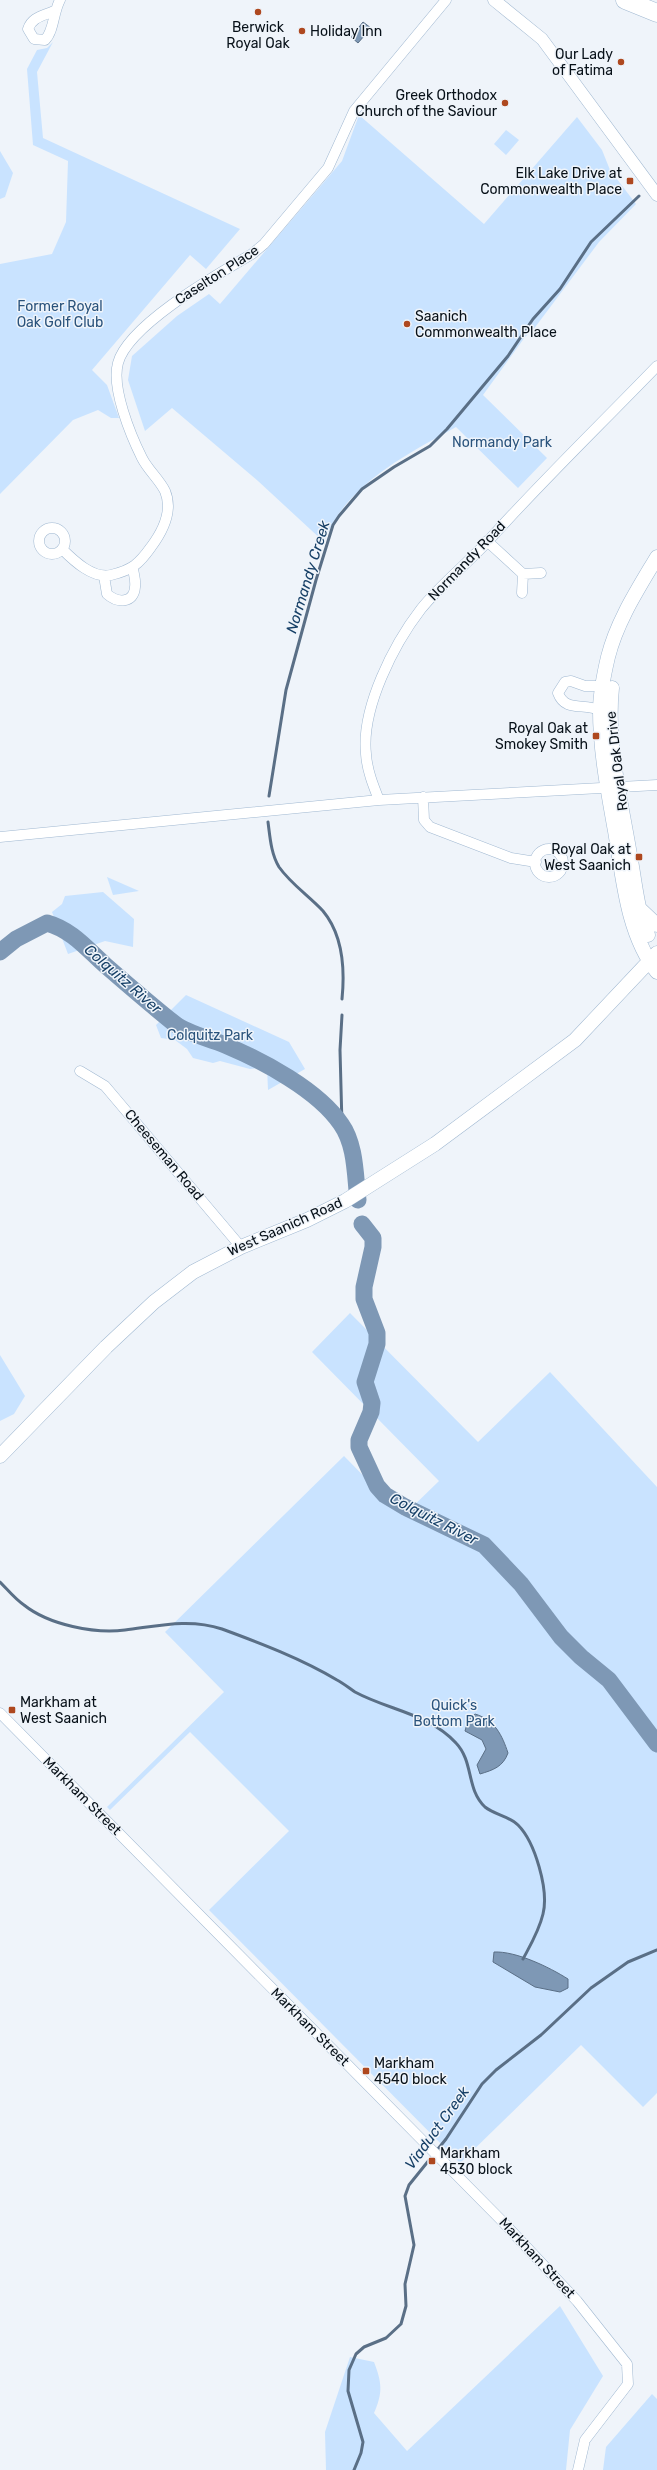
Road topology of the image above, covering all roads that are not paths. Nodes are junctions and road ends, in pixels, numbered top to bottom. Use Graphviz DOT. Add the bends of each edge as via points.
graph roads {
  1 [pos="60,0"];
  2 [pos="446,0"];
  3 [pos="494,0"];
  4 [pos="624,0"];
  5 [pos="54,11"];
  6 [pos="657,13"];
  7 [pos="657,195"];
  8 [pos="657,366"];
  9 [pos="487,541"];
  10 [pos="62,549"];
  11 [pos="657,557"];
  12 [pos="132,569"];
  13 [pos="657,572"];
  14 [pos="541,573"];
  15 [pos="523,574"];
  16 [pos="104,576"];
  17 [pos="522,593"];
  18 [pos="603,686"];
  19 [pos="600,710"];
  20 [pos="657,785"];
  21 [pos="613,788"];
  22 [pos="423,797"];
  23 [pos="379,800"];
  24 [pos="0,837"];
  25 [pos="536,862"];
  26 [pos="640,909"];
  27 [pos="657,925"];
  28 [pos="655,959"];
  29 [pos="80,1071"];
  30 [pos="241,1247"];
  31 [pos="0,1456"];
  32 [pos="0,1713"];
  33 [pos="578,2470"];
  1 -- 5 [label="street"];
  2 -- 12 [label="street, Caselton Place" via="354,110 328,168 264,244 167,308 147,325 118,362 115,378 134,441 143,460 165,491 168,505 166,519 158,538"];
  3 -- 7 [label="street" via="542,39"];
  4 -- 6 [label="highway"];
  8 -- 9 [label="street, Normandy Road"];
  9 -- 15 [label="street"];
  9 -- 23 [label="street, Normandy Road" via="421,610 379,683 366,734 366,753 370,778"];
  10 -- 16 [label="street" via="91,571"];
  11 -- 18 [label="main road, Royal Oak Drive" via="619,625"];
  12 -- 16 [label="street"];
  12 -- 16 [label="street" via="135,588 127,600 116,600 107,594"];
  13 -- 21 [label="main road, Royal Oak Drive" via="637,606 623,639 613,677 610,704"];
  14 -- 15 [label="street"];
  15 -- 17 [label="street"];
  18 -- 19 [label="main road, Royal Oak Drive"];
  18 -- 19 [label="street" via="586,686 571,681 565,682 558,693 565,704 590,705"];
  19 -- 21 [label="main road, Royal Oak Drive"];
  20 -- 21 [label="street"];
  21 -- 22 [label="street"];
  21 -- 26 [label="main road, Royal Oak Drive"];
  21 -- 28 [label="main road, Royal Oak Drive" via="622,876 631,917"];
  22 -- 23 [label="street"];
  22 -- 25 [label="street" via="424,820 430,827 511,858"];
  23 -- 24 [label="street"];
  26 -- 27 [label="main road"];
  26 -- 28 [label="main road, Royal Oak Drive"];
  28 -- 30 [label="main road, West Saanich Road" via="575,1040 435,1144 345,1201"];
  29 -- 30 [label="street, Cheeseman Road" via="105,1086"];
  30 -- 31 [label="main road, West Saanich Road" via="192,1272 154,1302 106,1347"];
  32 -- 33 [label="street, Markham Street" via="503,2222 577,2301 627,2364 628,2384 585,2440"];
}
